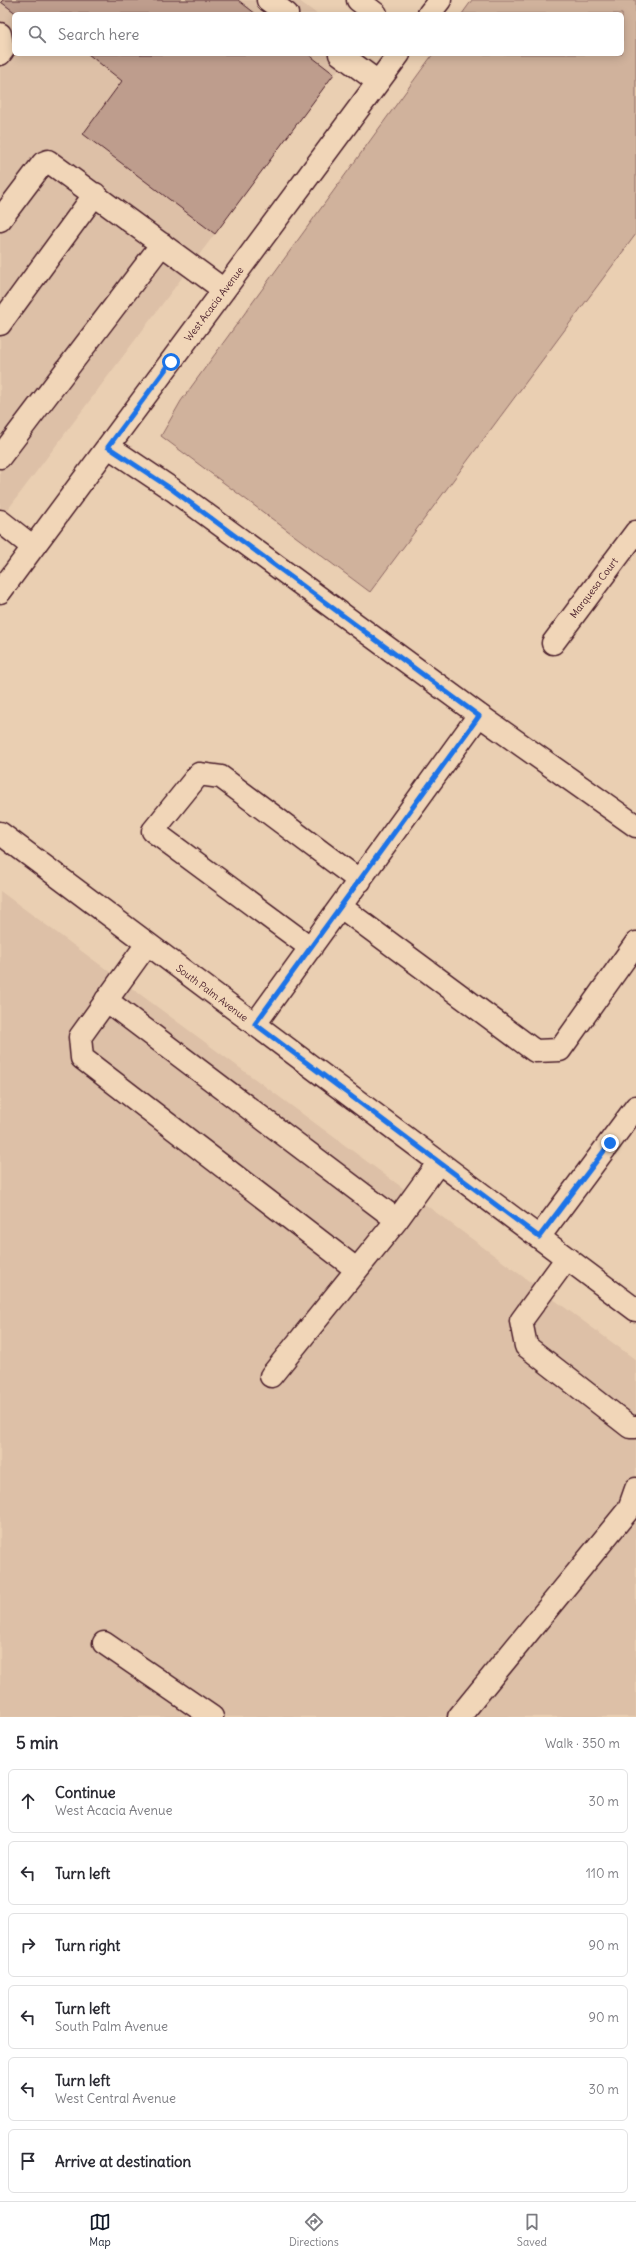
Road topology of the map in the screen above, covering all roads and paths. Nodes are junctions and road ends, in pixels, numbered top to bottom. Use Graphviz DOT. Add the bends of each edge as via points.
graph roads {
  1 [pos="268,0"];
  2 [pos="358,0"];
  3 [pos="440,0"];
  4 [pos="284,12"];
  5 [pos="373,12"];
  6 [pos="431,12"];
  7 [pos="0,34"];
  8 [pos="0,54"];
  9 [pos="343,56"];
  10 [pos="398,56"];
  11 [pos="378,82"];
  12 [pos="95,194"];
  13 [pos="0,220"];
  14 [pos="162,244"];
  15 [pos="224,290"];
  16 [pos="0,324"];
  17 [pos="108,447"];
  18 [pos="0,457"];
  19 [pos="0,522"];
  20 [pos="636,532"];
  21 [pos="33,547"];
  22 [pos="0,592"];
  23 [pos="553,643"];
  24 [pos="479,716"];
  25 [pos="636,826"];
  26 [pos="0,833"];
  27 [pos="360,881"];
  28 [pos="341,907"];
  29 [pos="636,943"];
  30 [pos="147,944"];
  31 [pos="311,948"];
  32 [pos="106,1000"];
  33 [pos="255,1024"];
  34 [pos="636,1107"];
  35 [pos="439,1162"];
  36 [pos="396,1220"];
  37 [pos="539,1237"];
  38 [pos="567,1258"];
  39 [pos="356,1269"];
  40 [pos="636,1310"];
  41 [pos="271,1376"];
  42 [pos="636,1427"];
  43 [pos="636,1489"];
  44 [pos="104,1643"];
  45 [pos="212,1717"];
  46 [pos="459,1717"];
  1 -- 4 [label="street"];
  2 -- 5 [label="street"];
  3 -- 6 [label="street"];
  7 -- 8 [label="street" via="3,50"];
  9 -- 11 [label="street"];
  10 -- 11 [label="street, West Acacia Avenue"];
  11 -- 15 [label="street, West Acacia Avenue"];
  12 -- 13 [label="street" via="48,161 43,163"];
  12 -- 14 [label="street"];
  12 -- 16 [label="street"];
  14 -- 15 [label="street"];
  14 -- 18 [label="street"];
  15 -- 17 [label="street, West Acacia Avenue"];
  17 -- 21 [label="street, West Acacia Avenue"];
  17 -- 24 [label="street" via="173,490"];
  19 -- 21 [label="street"];
  20 -- 23 [label="street, Marquesa Court"];
  21 -- 22 [label="street, West Acacia Avenue"];
  24 -- 25 [label="street"];
  24 -- 27 [label="street"];
  26 -- 30 [label="street, South Palm Avenue"];
  27 -- 28 [label="street"];
  27 -- 31 [label="street" via="222,777 199,774 153,831"];
  28 -- 29 [label="street" via="535,1051 560,1050"];
  28 -- 31 [label="street"];
  30 -- 32 [label="street"];
  30 -- 33 [label="street, South Palm Avenue"];
  31 -- 33 [label="street"];
  32 -- 36 [label="street"];
  32 -- 39 [label="street" via="80,1037 82,1058"];
  33 -- 35 [label="street, South Palm Avenue"];
  34 -- 37 [label="street"];
  35 -- 36 [label="street"];
  35 -- 37 [label="street, South Palm Avenue"];
  36 -- 39 [label="street"];
  37 -- 38 [label="street, South Palm Avenue"];
  38 -- 40 [label="street, South Palm Avenue"];
  38 -- 42 [label="street" via="521,1320 526,1346 630,1428"];
  39 -- 41 [label="street"];
  43 -- 46 [label="street" via="629,1509"];
  44 -- 45 [label="street"];
}
